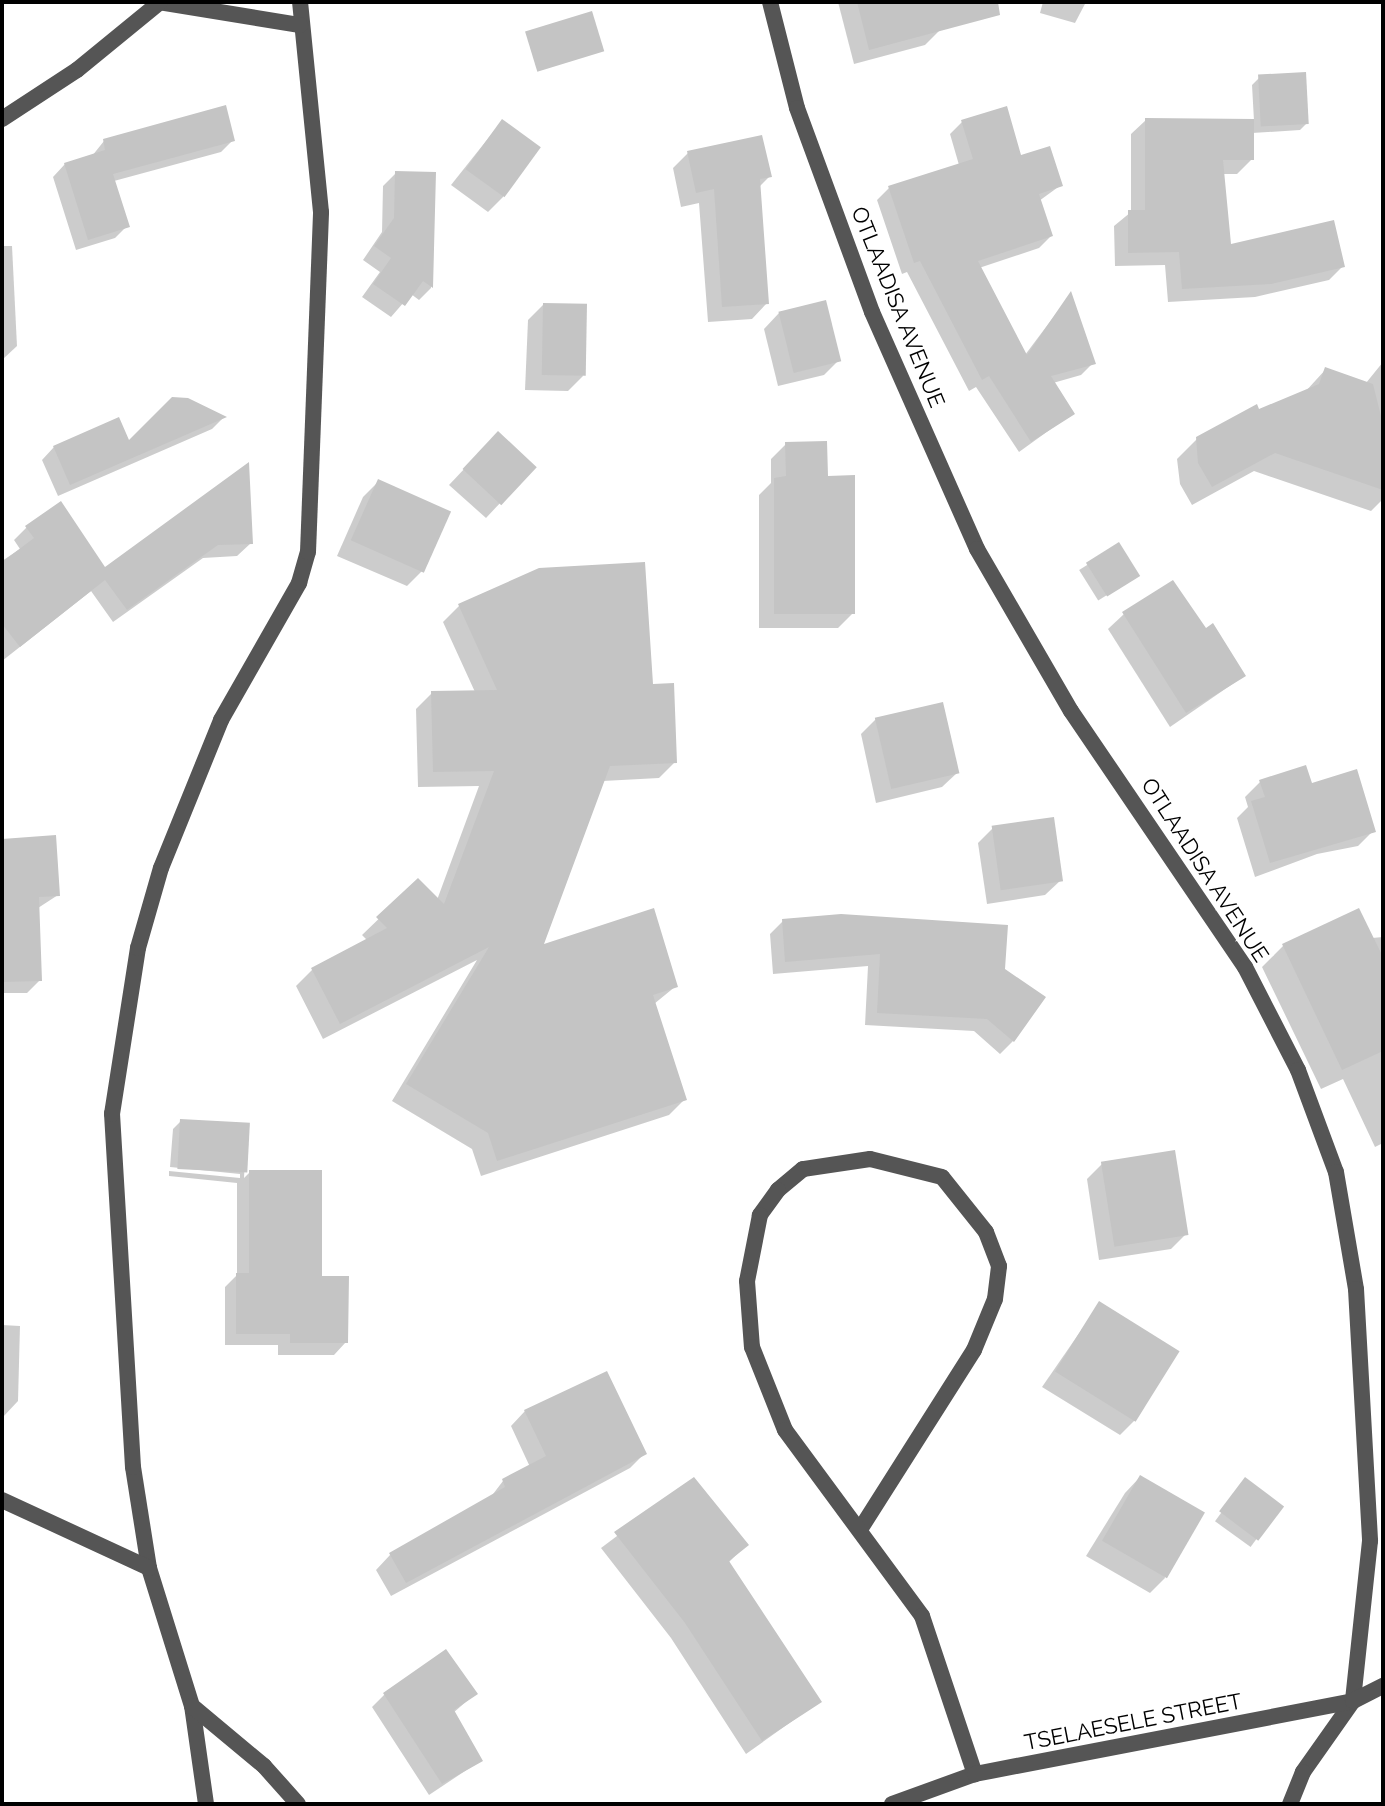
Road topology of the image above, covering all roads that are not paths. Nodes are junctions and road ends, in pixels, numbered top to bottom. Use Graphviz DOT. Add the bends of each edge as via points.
graph roads {
  1 [pos="160,2"];
  2 [pos="300,2"];
  3 [pos="770,2"];
  4 [pos="300,25"];
  5 [pos="2,119"];
  6 [pos="2,1500"];
  7 [pos="861,1528"];
  8 [pos="149,1568"];
  9 [pos="1383,1686"];
  10 [pos="1353,1701"];
  11 [pos="192,1706"];
  12 [pos="975,1774"];
  13 [pos="206,1804"];
  14 [pos="298,1804"];
  15 [pos="892,1804"];
  16 [pos="1290,1804"];
  1 -- 4 [label="street"];
  1 -- 5 [label="street" via="77,70"];
  2 -- 4 [label="street"];
  3 -- 10 [label="street, OTLAADISA AVENUE" via="797,108 872,312 977,549 1071,711 1245,967 1298,1070 1336,1172 1356,1289 1370,1541"];
  4 -- 8 [label="street" via="321,212 308,552 299,583 221,720 161,868 138,948 112,1114 123,1345 133,1467"];
  6 -- 8 [label="street"];
  7 -- 7 [label="street" via="785,1430 752,1347 747,1281 760,1215 778,1190 803,1169 870,1159 942,1177 986,1232 999,1266 995,1299 974,1350"];
  7 -- 12 [label="street" via="922,1616"];
  8 -- 11 [label="street"];
  9 -- 10 [label="street, TSELAESELE STREET"];
  10 -- 12 [label="street, TSELAESELE STREET"];
  10 -- 16 [label="street, OTLAADISA AVENUE" via="1303,1772"];
  11 -- 13 [label="street"];
  11 -- 14 [label="street" via="264,1766"];
  12 -- 15 [label="street, TSELAESELE STREET"];
}
